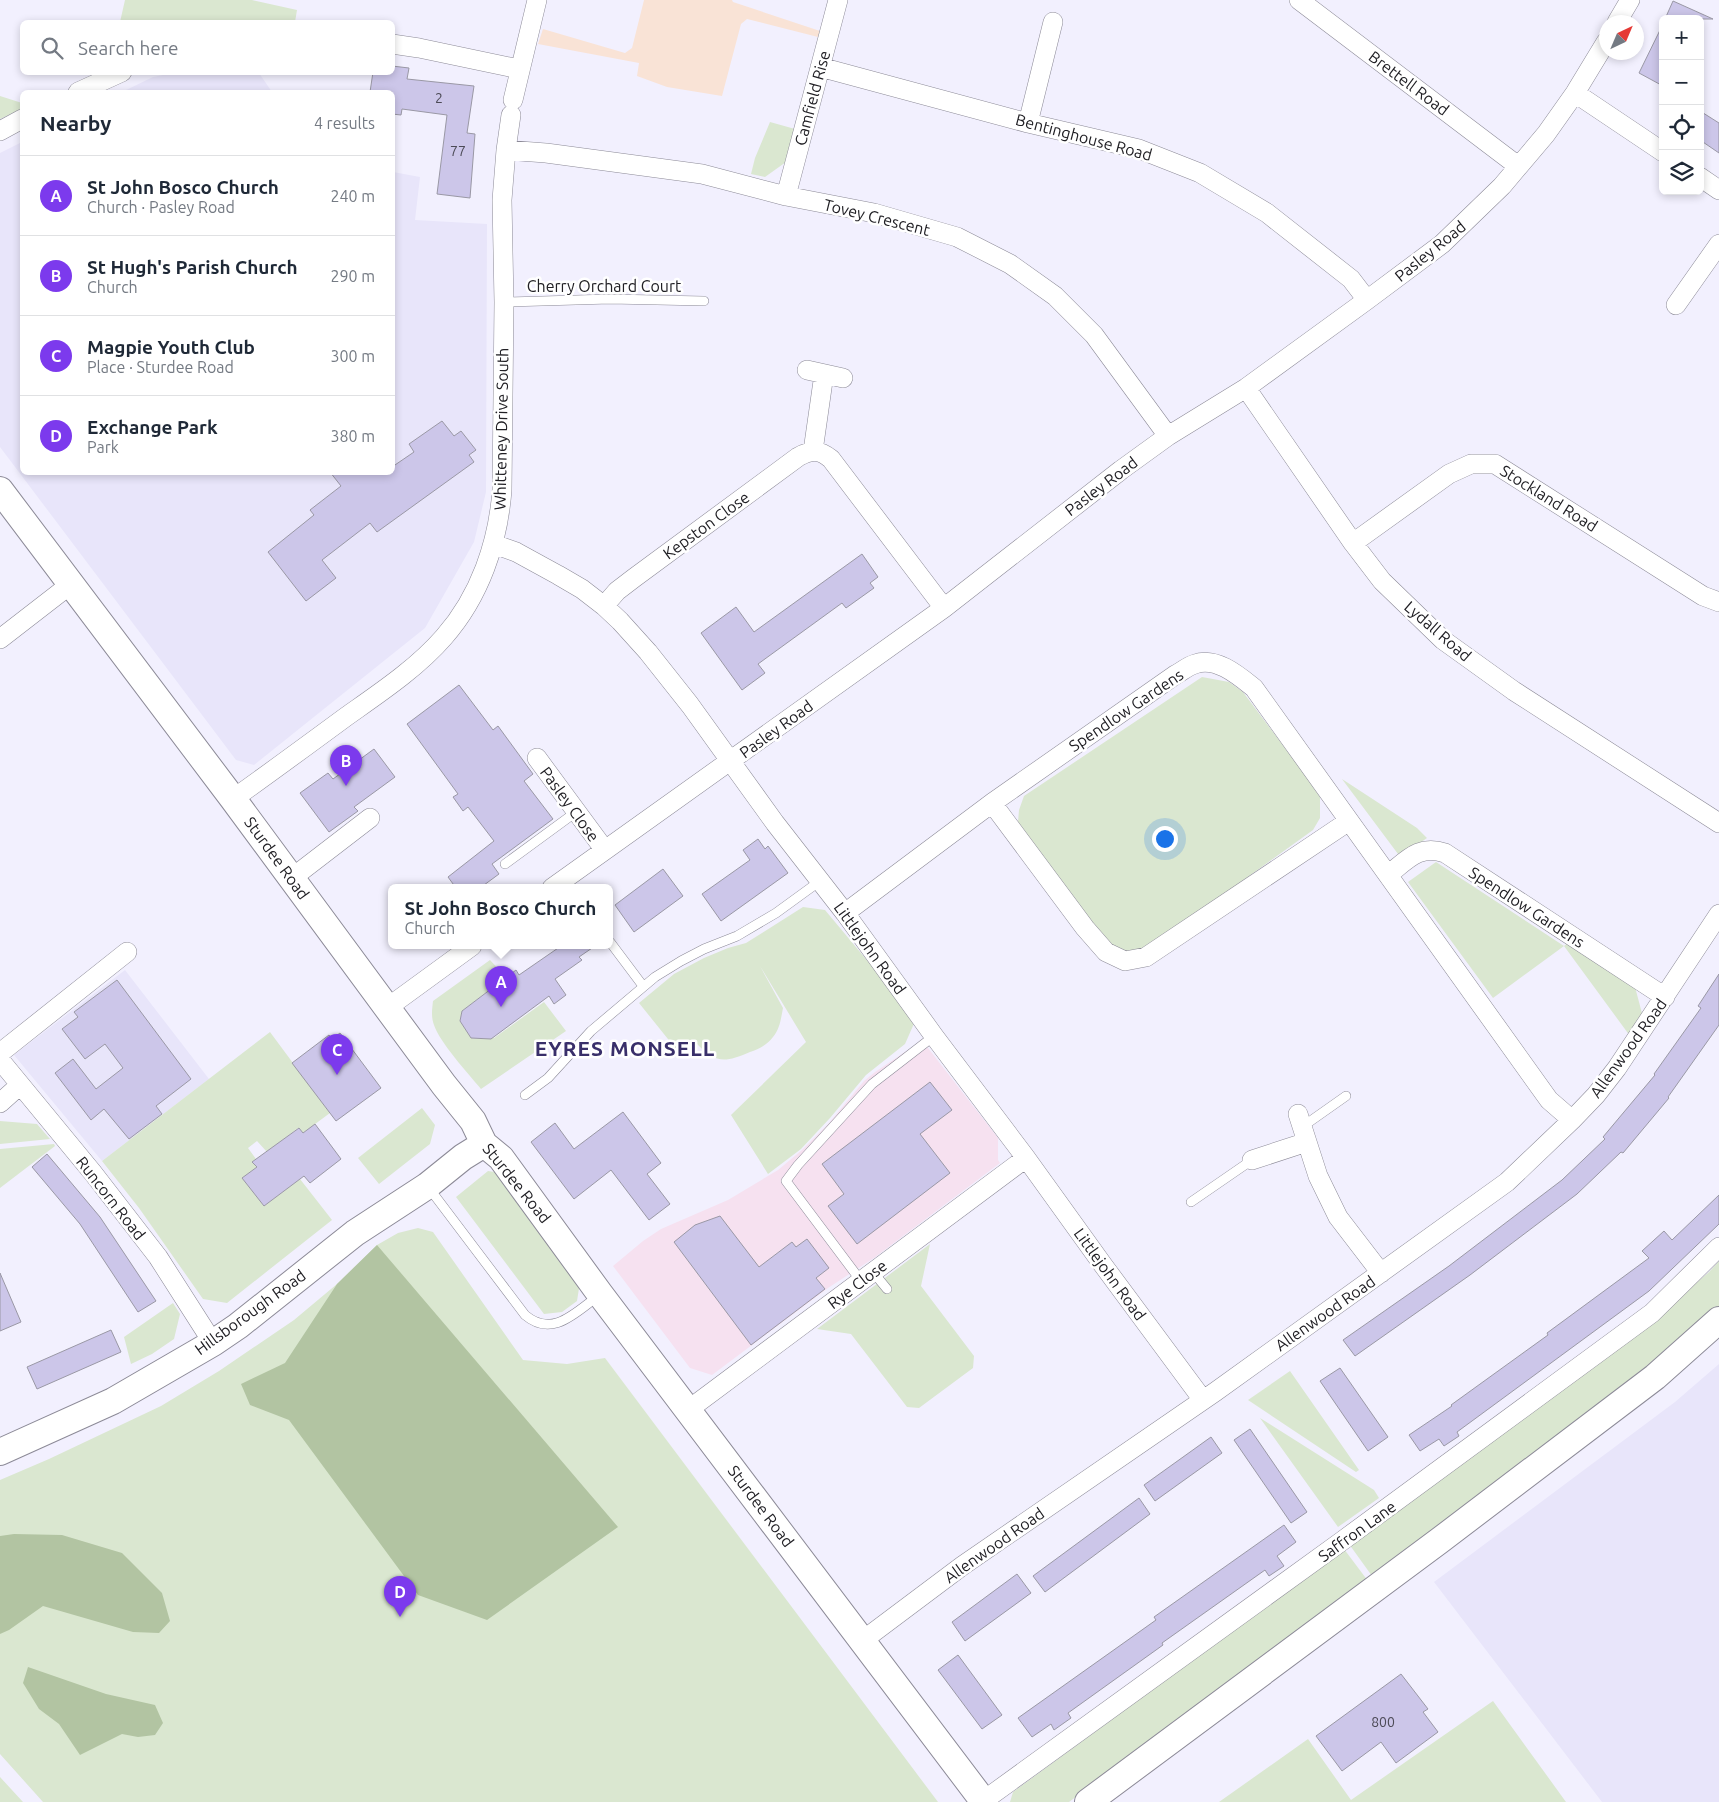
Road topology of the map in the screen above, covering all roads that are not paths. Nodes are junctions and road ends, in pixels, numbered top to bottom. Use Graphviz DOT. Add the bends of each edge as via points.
graph roads {
  1 [pos="537,0"];
  2 [pos="838,0"];
  3 [pos="1299,0"];
  4 [pos="1630,0"];
  5 [pos="1621,15"];
  6 [pos="1053,22"];
  7 [pos="395,44"];
  8 [pos="1599,53"];
  9 [pos="820,67"];
  10 [pos="519,69"];
  11 [pos="115,75"];
  12 [pos="82,90"];
  13 [pos="1574,93"];
  14 [pos="20,120"];
  15 [pos="1028,123"];
  16 [pos="0,131"];
  17 [pos="506,150"];
  18 [pos="1660,150"];
  19 [pos="1518,166"];
  20 [pos="1704,180"];
  21 [pos="1719,190"];
  22 [pos="786,196"];
  23 [pos="1719,244"];
  24 [pos="1367,300"];
  25 [pos="704,301"];
  26 [pos="504,302"];
  27 [pos="1676,305"];
  28 [pos="844,378"];
  29 [pos="1246,388"];
  30 [pos="1168,436"];
  31 [pos="813,451"];
  32 [pos="0,490"];
  33 [pos="494,544"];
  34 [pos="1353,544"];
  35 [pos="71,584"];
  36 [pos="1719,602"];
  37 [pos="604,606"];
  38 [pos="944,608"];
  39 [pos="0,639"];
  40 [pos="537,758"];
  41 [pos="731,761"];
  42 [pos="233,799"];
  43 [pos="992,803"];
  44 [pos="576,812"];
  45 [pos="370,818"];
  46 [pos="1718,820"];
  47 [pos="1349,821"];
  48 [pos="604,849"];
  49 [pos="505,864"];
  50 [pos="1388,875"];
  51 [pos="292,878"];
  52 [pos="820,881"];
  53 [pos="563,884"];
  54 [pos="845,912"];
  55 [pos="1719,914"];
  56 [pos="613,946"];
  57 [pos="468,949"];
  58 [pos="127,952"];
  59 [pos="644,986"];
  60 [pos="1664,997"];
  61 [pos="387,1008"];
  62 [pos="934,1036"];
  63 [pos="0,1053"];
  64 [pos="0,1060"];
  65 [pos="20,1085"];
  66 [pos="524,1095"];
  67 [pos="1346,1096"];
  68 [pos="0,1103"];
  69 [pos="1572,1120"];
  70 [pos="1302,1128"];
  71 [pos="484,1144"];
  72 [pos="1026,1158"];
  73 [pos="1252,1160"];
  74 [pos="427,1186"];
  75 [pos="1191,1202"];
  76 [pos="1719,1247"];
  77 [pos="1381,1273"];
  78 [pos="867,1277"];
  79 [pos="887,1289"];
  80 [pos="600,1294"];
  81 [pos="1719,1320"];
  82 [pos="213,1343"];
  83 [pos="1203,1400"];
  84 [pos="688,1410"];
  85 [pos="0,1452"];
  86 [pos="862,1641"];
  87 [pos="983,1802"];
  88 [pos="1088,1802"];
  1 -- 10 [label="street, Whitteney Drive South"];
  2 -- 9 [label="street, Camfield Rise"];
  3 -- 19 [label="street, Brettell Road"];
  4 -- 5 [label="street"];
  6 -- 15 [label="street"];
  7 -- 10 [label="street"];
  8 -- 13 [label="street, Pasley Road"];
  9 -- 15 [label="street, Bentinghouse Road"];
  9 -- 22 [label="street, Camfield Rise"];
  10 -- 17 [label="street, Whitteney Drive South"];
  11 -- 12 [label="street"];
  13 -- 18 [label="street"];
  13 -- 19 [label="street, Pasley Road" via="1546,134"];
  14 -- 16 [label="street"];
  15 -- 24 [label="street, Bentinghouse Road" via="1139,149 1200,173 1267,213 1351,278"];
  17 -- 22 [label="street, Tovey Crescent" via="546,152 702,174"];
  17 -- 26 [label="street, Whitteney Drive South" via="502,200"];
  19 -- 24 [label="street, Pasley Road" via="1442,244"];
  20 -- 21 [label="street"];
  22 -- 30 [label="street, Tovey Crescent" via="874,213 958,238 1010,264 1055,296 1094,335"];
  23 -- 27 [label="street"];
  24 -- 29 [label="street, Pasley Road"];
  25 -- 26 [label="lane, Cherry Orchard Court"];
  26 -- 33 [label="street, Whitteney Drive South" via="502,490"];
  28 -- 31 [label="street" via="815,372"];
  29 -- 30 [label="street, Pasley Road"];
  29 -- 34 [label="street, Lydall Road"];
  30 -- 38 [label="street, Pasley Road"];
  31 -- 37 [label="street, Kepston Close" via="798,457 634,578"];
  31 -- 38 [label="street" via="823,452 831,459"];
  32 -- 35 [label="street, Sturdee Road"];
  33 -- 37 [label="street, Littlejohn Road" via="558,575"];
  33 -- 42 [label="street, Whitteney Drive South" via="476,589 444,637 394,682"];
  34 -- 36 [label="street, Stockland Road" via="1449,474 1471,464 1495,464 1703,596"];
  34 -- 46 [label="street, Lydall Road" via="1382,581 1443,640 1514,691"];
  35 -- 39 [label="street"];
  35 -- 42 [label="street, Sturdee Road"];
  37 -- 41 [label="street, Littlejohn Road" via="648,652"];
  38 -- 41 [label="street, Pasley Road"];
  40 -- 44 [label="street, Pasley Close"];
  41 -- 48 [label="street, Pasley Road"];
  41 -- 52 [label="street, Littlejohn Road"];
  42 -- 51 [label="street, Sturdee Road"];
  43 -- 47 [label="street" via="1085,928 1106,952 1125,962 1146,957"];
  43 -- 47 [label="street, Spendlow Gardens" via="1197,663 1216,664 1233,671 1254,688"];
  43 -- 54 [label="street, Spendlow Gardens"];
  44 -- 48 [label="street, Pasley Close"];
  44 -- 49 [label="lane"];
  45 -- 51 [label="street"];
  47 -- 50 [label="street, Spendlow Gardens"];
  48 -- 53 [label="street, Pasley Road"];
  50 -- 60 [label="street, Spendlow Gardens" via="1425,850 1445,853"];
  50 -- 69 [label="street, Spendlow Gardens" via="1549,1100"];
  51 -- 61 [label="street, Sturdee Road"];
  52 -- 54 [label="street, Littlejohn Road"];
  52 -- 59 [label="lane" via="776,913 737,936 704,948"];
  54 -- 62 [label="street, Littlejohn Road"];
  55 -- 60 [label="street, Allenwood Road"];
  56 -- 59 [label="lane"];
  57 -- 61 [label="street"];
  58 -- 63 [label="street"];
  59 -- 66 [label="lane" via="591,1031 548,1078"];
  60 -- 69 [label="street, Allenwood Road" via="1617,1068"];
  61 -- 71 [label="street, Sturdee Road" via="473,1121"];
  62 -- 72 [label="street, Littlejohn Road"];
  62 -- 78 [label="lane" via="872,1084 786,1181"];
  64 -- 65 [label="street, Runcorn Road"];
  65 -- 68 [label="street"];
  65 -- 82 [label="street, Runcorn Road" via="158,1257"];
  67 -- 70 [label="lane"];
  69 -- 77 [label="street, Allenwood Road" via="1507,1182"];
  70 -- 73 [label="street"];
  70 -- 77 [label="street" via="1318,1176 1338,1217"];
  71 -- 74 [label="street, Hillsborough Road"];
  71 -- 80 [label="street, Sturdee Road" via="501,1158"];
  72 -- 78 [label="street, Rye Close"];
  72 -- 83 [label="street, Littlejohn Road"];
  73 -- 75 [label="lane"];
  74 -- 80 [label="lane" via="525,1315 534,1322 556,1323 570,1317"];
  74 -- 82 [label="street, Hillsborough Road" via="355,1233"];
  76 -- 87 [label="street, Saffron Lane" via="1652,1313"];
  77 -- 83 [label="street, Allenwood Road"];
  78 -- 79 [label="lane"];
  78 -- 84 [label="street, Rye Close"];
  80 -- 84 [label="street, Sturdee Road"];
  81 -- 88 [label="street" via="1647,1383"];
  82 -- 85 [label="street, Hillsborough Road" via="113,1401"];
  83 -- 86 [label="street, Allenwood Road" via="962,1566"];
  84 -- 86 [label="street, Sturdee Road"];
  86 -- 87 [label="street, Sturdee Road"];
}
